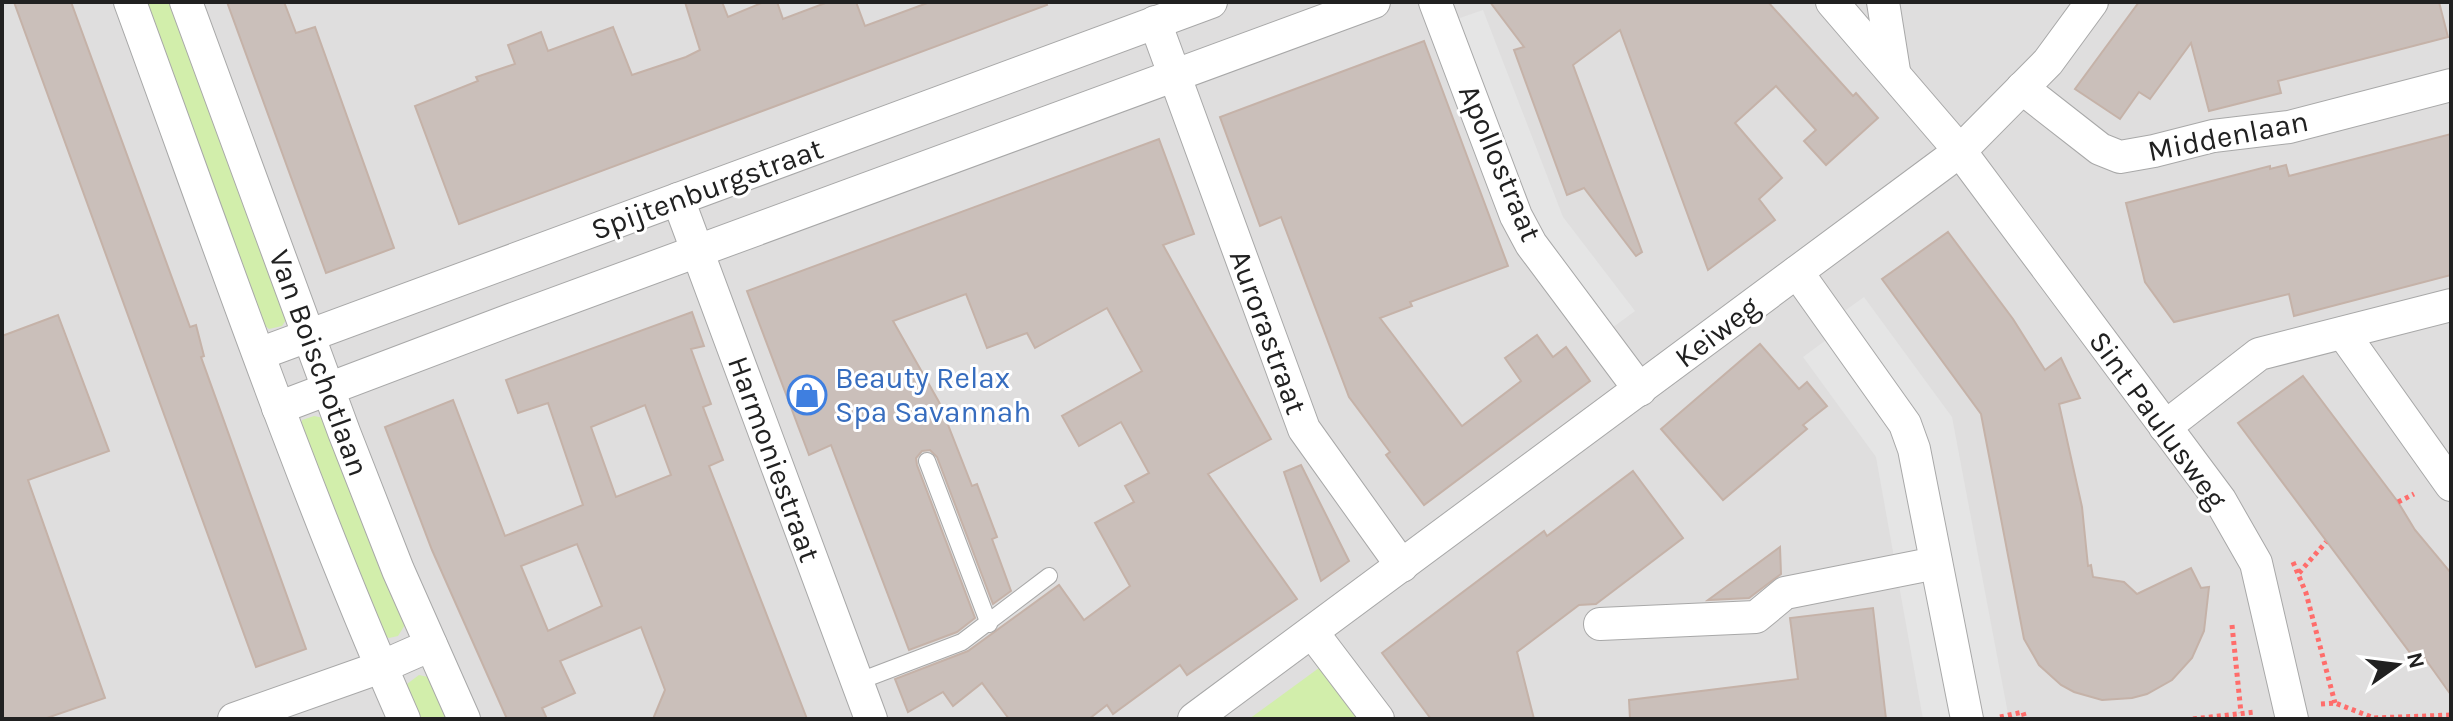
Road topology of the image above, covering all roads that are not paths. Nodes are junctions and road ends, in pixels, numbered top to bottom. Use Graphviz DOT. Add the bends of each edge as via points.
graph roads {
  1 [pos="130,2"];
  2 [pos="186,2"];
  3 [pos="1211,2"];
  4 [pos="1374,2"];
  5 [pos="1435,2"];
  6 [pos="1832,2"];
  7 [pos="1883,2"];
  8 [pos="2092,2"];
  9 [pos="1155,22"];
  10 [pos="1894,71"];
  11 [pos="1173,77"];
  12 [pos="2451,85"];
  13 [pos="2022,88"];
  14 [pos="1960,151"];
  15 [pos="678,199"];
  16 [pos="697,253"];
  17 [pos="1797,272"];
  18 [pos="2451,305"];
  19 [pos="2343,333"];
  20 [pos="309,336"];
  21 [pos="259,354"];
  22 [pos="329,389"];
  23 [pos="1640,390"];
  24 [pos="278,408"];
  25 [pos="2165,427"];
  26 [pos="927,461"];
  27 [pos="2451,485"];
  28 [pos="1936,563"];
  29 [pos="1402,566"];
  30 [pos="1049,576"];
  31 [pos="989,624"];
  32 [pos="1600,624"];
  33 [pos="1312,632"];
  34 [pos="431,645"];
  35 [pos="381,667"];
  36 [pos="857,682"];
  37 [pos="2291,713"];
  38 [pos="234,719"];
  39 [pos="404,719"];
  40 [pos="464,719"];
  41 [pos="871,719"];
  42 [pos="1194,719"];
  43 [pos="1378,719"];
  44 [pos="1967,719"];
  1 -- 21 [label="street, Van Boischotlaan"];
  2 -- 20 [label="street, Van Boischotlaan"];
  3 -- 9 [label="street, Spijtenburgstraat"];
  4 -- 11 [label="street, Spijtenburgstraat"];
  5 -- 23 [label="street, Apollostraat" via="1516,216 1531,244"];
  6 -- 10 [label="street, Sint Paulusweg"];
  7 -- 10 [label="street"];
  8 -- 13 [label="street, Keiweg"];
  9 -- 11 [label="street"];
  9 -- 15 [label="street, Spijtenburgstraat"];
  10 -- 14 [label="street, Sint Paulusweg"];
  11 -- 16 [label="street, Spijtenburgstraat"];
  11 -- 29 [label="street, Aurorastraat" via="1304,429"];
  12 -- 13 [label="street, Middenlaan" via="2289,127 2213,136 2120,157 2100,149"];
  13 -- 14 [label="street, Keiweg"];
  14 -- 17 [label="street, Keiweg"];
  14 -- 25 [label="street, Sint Paulusweg"];
  15 -- 16 [label="street, Harmoniestraat"];
  15 -- 20 [label="street, Spijtenburgstraat"];
  16 -- 22 [label="street, Spijtenburgstraat"];
  16 -- 36 [label="street, Harmoniestraat"];
  17 -- 23 [label="street, Keiweg"];
  17 -- 28 [label="street" via="1905,424"];
  18 -- 19 [label="street"];
  19 -- 25 [label="street" via="2259,354"];
  19 -- 27 [label="street"];
  20 -- 21 [label="street, Spijtenburgstraat"];
  20 -- 22 [label="street, Van Boischotlaan"];
  21 -- 24 [label="street, Van Boischotlaan"];
  22 -- 24 [label="street, Spijtenburgstraat"];
  22 -- 34 [label="street, Van Boischotlaan"];
  23 -- 29 [label="street, Keiweg"];
  24 -- 35 [label="street, Van Boischotlaan"];
  25 -- 37 [label="street, Sint Paulusweg" via="2220,500 2256,563"];
  26 -- 31 [label="lane"];
  28 -- 32 [label="street" via="1785,593 1756,617"];
  28 -- 44 [label="street"];
  29 -- 33 [label="street, Keiweg"];
  30 -- 31 [label="lane"];
  31 -- 36 [label="lane" via="962,642"];
  33 -- 42 [label="street, Keiweg"];
  33 -- 43 [label="street"];
  34 -- 35 [label="street"];
  34 -- 40 [label="street, Van Boischotlaan"];
  35 -- 38 [label="street"];
  35 -- 39 [label="street, Van Boischotlaan"];
  36 -- 41 [label="street, Harmoniestraat"];
}
